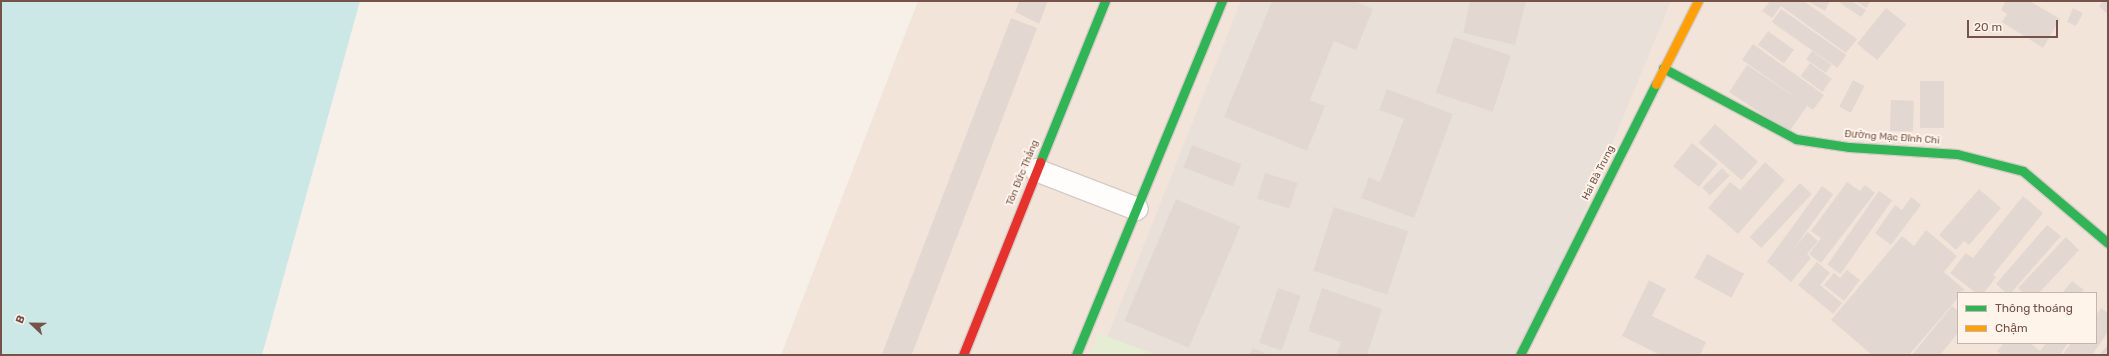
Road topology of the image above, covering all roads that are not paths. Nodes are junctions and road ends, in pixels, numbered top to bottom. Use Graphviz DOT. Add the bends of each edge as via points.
graph roads {
  1 [pos="1105,1"];
  2 [pos="1698,1"];
  3 [pos="1219,2"];
  4 [pos="1664,68"];
  5 [pos="1036,170"];
  6 [pos="1136,210"];
  7 [pos="2108,243"];
  8 [pos="963,355"];
  9 [pos="1076,355"];
  10 [pos="1520,355"];
  1 -- 5 [label="street, Tôn Đức Thắng"];
  2 -- 4 [label="street, Hai Bà Trưng"];
  3 -- 6 [label="street"];
  4 -- 7 [label="street, Đường Mạc Đĩnh Chi" via="1796,139 1849,147 1957,154 2023,171"];
  4 -- 10 [label="street, Hai Bà Trưng"];
  5 -- 6 [label="street"];
  5 -- 8 [label="street, Tôn Đức Thắng"];
  6 -- 9 [label="street"];
}
